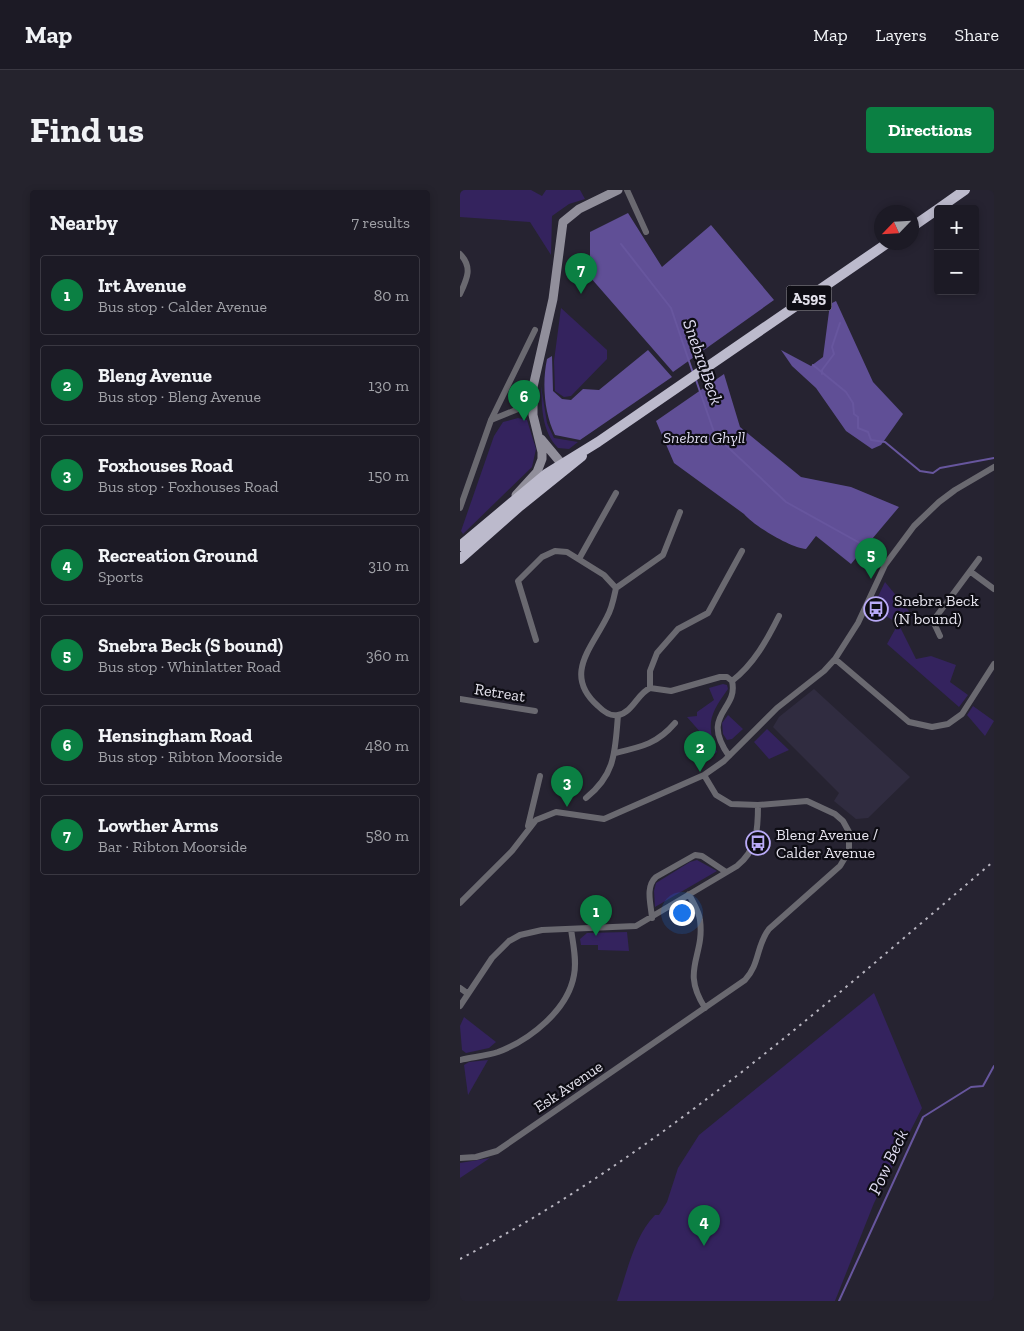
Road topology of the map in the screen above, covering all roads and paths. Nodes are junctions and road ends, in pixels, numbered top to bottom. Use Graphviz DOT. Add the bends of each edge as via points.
graph roads {
  1 [pos="618,190"];
  2 [pos="627,190"];
  3 [pos="965,190"];
  4 [pos="944,205"];
  5 [pos="934,212"];
  6 [pos="919,222"];
  7 [pos="646,232"];
  8 [pos="877,250"];
  9 [pos="460,254"];
  10 [pos="460,294"];
  11 [pos="535,330"];
  12 [pos="533,403"];
  13 [pos="491,420"];
  14 [pos="539,436"];
  15 [pos="542,452"];
  16 [pos="560,467"];
  17 [pos="994,467"];
  18 [pos="616,493"];
  19 [pos="460,508"];
  20 [pos="504,508"];
  21 [pos="680,512"];
  22 [pos="460,546"];
  23 [pos="742,551"];
  24 [pos="729,556"];
  25 [pos="460,559"];
  26 [pos="979,559"];
  27 [pos="579,560"];
  28 [pos="737,560"];
  29 [pos="971,572"];
  30 [pos="616,588"];
  31 [pos="994,589"];
  32 [pos="778,616"];
  33 [pos="940,636"];
  34 [pos="536,640"];
  35 [pos="835,659"];
  36 [pos="994,664"];
  37 [pos="732,681"];
  38 [pos="650,688"];
  39 [pos="460,699"];
  40 [pos="535,711"];
  41 [pos="618,715"];
  42 [pos="675,723"];
  43 [pos="615,753"];
  44 [pos="729,756"];
  45 [pos="704,775"];
  46 [pos="540,776"];
  47 [pos="586,798"];
  48 [pos="758,805"];
  49 [pos="528,828"];
  50 [pos="726,872"];
  51 [pos="689,894"];
  52 [pos="460,903"];
  53 [pos="652,918"];
  54 [pos="571,929"];
  55 [pos="460,988"];
  56 [pos="467,993"];
  57 [pos="460,1006"];
  58 [pos="706,1008"];
  59 [pos="460,1060"];
  60 [pos="460,1158"];
  1 -- 12 [label="main road" via="570,215 563,222"];
  2 -- 7 [label="street"];
  3 -- 4 [label="highway"];
  5 -- 6 [label="highway"];
  8 -- 16 [label="highway, A595"];
  9 -- 10 [label="street" via="469,269"];
  11 -- 13 [label="street"];
  12 -- 13 [label="street"];
  12 -- 14 [label="main road"];
  13 -- 19 [label="street"];
  14 -- 15 [label="main road"];
  14 -- 16 [label="main road"];
  15 -- 16 [label="main road"];
  15 -- 20 [label="main road" via="537,472"];
  16 -- 20 [label="highway, A595"];
  16 -- 25 [label="highway, A595"];
  17 -- 35 [label="street" via="938,502 902,540 885,565 858,623"];
  18 -- 27 [label="street"];
  20 -- 22 [label="highway, A595"];
  21 -- 30 [label="street" via="663,554"];
  23 -- 28 [label="street"];
  24 -- 28 [label="street"];
  26 -- 29 [label="street"];
  27 -- 30 [label="street"];
  27 -- 34 [label="street" via="567,552 555,551 542,557 518,581"];
  28 -- 38 [label="street" via="708,613 678,629 657,652 650,670"];
  29 -- 31 [label="street"];
  29 -- 33 [label="street" via="933,621"];
  30 -- 41 [label="street" via="608,616 582,664 585,694 607,713"];
  32 -- 37 [label="street" via="745,671"];
  35 -- 36 [label="street" via="909,722 932,728 948,724 962,714"];
  35 -- 44 [label="street"];
  37 -- 38 [label="street" via="720,677 671,691"];
  37 -- 44 [label="street" via="732,694 717,725 719,740"];
  38 -- 41 [label="street" via="628,710"];
  39 -- 40 [label="street, Retreat"];
  41 -- 43 [label="street"];
  42 -- 43 [label="street" via="663,737 640,748"];
  43 -- 47 [label="street" via="610,773"];
  44 -- 45 [label="street"];
  45 -- 48 [label="street" via="722,801 740,806"];
  45 -- 49 [label="street" via="604,819 556,812 536,820"];
  46 -- 49 [label="street"];
  48 -- 50 [label="street" via="758,829 753,846 744,860"];
  48 -- 58 [label="street" via="807,801 828,809 843,821 850,842 849,851 840,866 769,929 763,937 756,965 745,980"];
  49 -- 52 [label="street" via="512,851"];
  50 -- 51 [label="street"];
  50 -- 53 [label="street" via="695,855 656,877 650,881 649,888"];
  51 -- 53 [label="street"];
  51 -- 58 [label="street" via="700,921 693,973 698,998"];
  53 -- 54 [label="street" via="626,928"];
  54 -- 56 [label="street" via="531,932 509,941 492,958"];
  54 -- 59 [label="street" via="574,974 570,990 560,1006 510,1046"];
  55 -- 56 [label="street"];
  56 -- 57 [label="street"];
  58 -- 60 [label="street, Esk Avenue" via="498,1151"];
}
